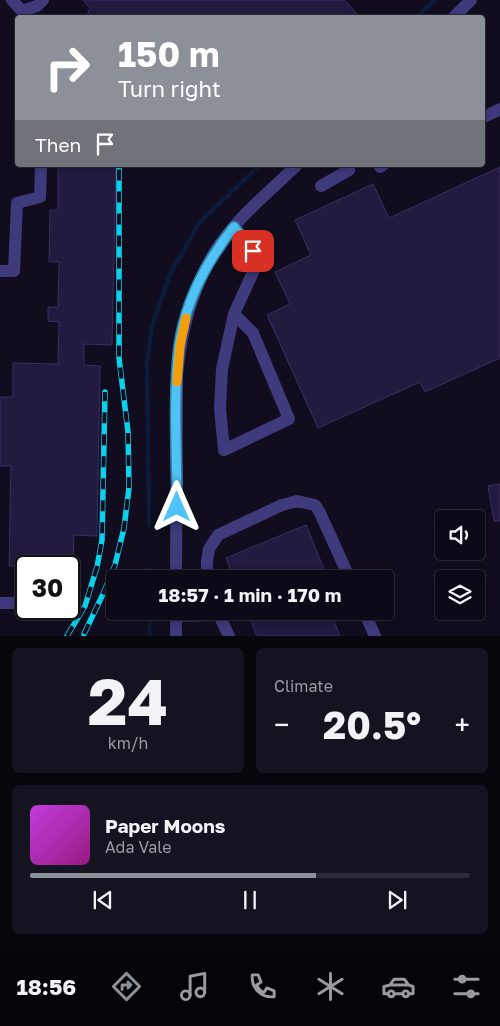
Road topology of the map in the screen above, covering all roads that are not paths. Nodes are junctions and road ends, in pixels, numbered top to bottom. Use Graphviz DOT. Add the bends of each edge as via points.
graph roads {
  1 [pos="12,0"];
  2 [pos="471,0"];
  3 [pos="40,3"];
  4 [pos="456,15"];
  5 [pos="500,109"];
  6 [pos="485,116"];
  7 [pos="41,167"];
  8 [pos="295,167"];
  9 [pos="348,167"];
  10 [pos="321,186"];
  11 [pos="234,227"];
  12 [pos="0,271"];
  13 [pos="234,314"];
  14 [pos="176,570"];
  15 [pos="207,570"];
  16 [pos="346,570"];
  17 [pos="0,603"];
  18 [pos="15,603"];
  19 [pos="176,620"];
  20 [pos="221,620"];
  21 [pos="368,620"];
  22 [pos="176,636"];
  23 [pos="229,636"];
  24 [pos="375,636"];
  1 -- 3 [label="street" via="22,11"];
  2 -- 4 [label="street"];
  5 -- 6 [label="street"];
  7 -- 12 [label="street" via="40,197 17,203 14,270"];
  8 -- 11 [label="street"];
  9 -- 10 [label="street" via="349,170"];
  11 -- 13 [label="street" via="259,259"];
  11 -- 14 [label="street" via="218,246 192,297 180,346"];
  13 -- 13 [label="street" via="222,369 220,408 224,450 289,419 253,333"];
  15 -- 16 [label="street" via="208,549 218,535 297,501 315,505 320,512"];
  17 -- 18 [label="street"];
  19 -- 22 [label="street"];
  20 -- 23 [label="street"];
  21 -- 24 [label="street"];
}
